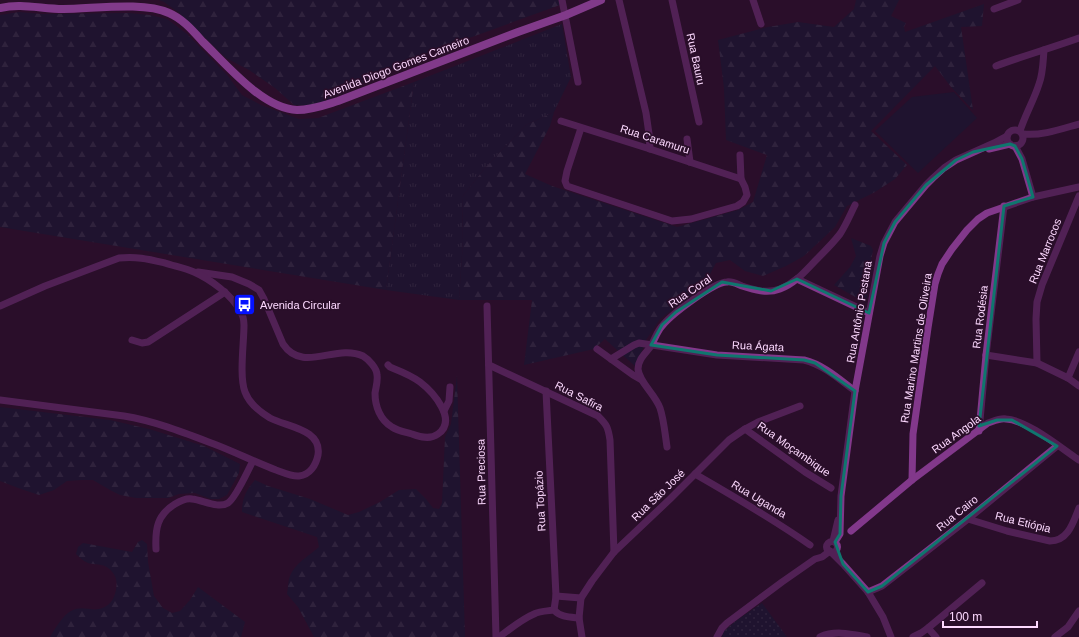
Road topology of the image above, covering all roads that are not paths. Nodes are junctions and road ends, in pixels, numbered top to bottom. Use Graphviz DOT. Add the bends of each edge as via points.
graph roads {
  1 [pos="562,0"];
  2 [pos="601,0"];
  3 [pos="619,0"];
  4 [pos="672,0"];
  5 [pos="753,0"];
  6 [pos="1018,0"];
  7 [pos="0,8"];
  8 [pos="994,8"];
  9 [pos="566,15"];
  10 [pos="761,24"];
  11 [pos="1079,38"];
  12 [pos="1044,50"];
  13 [pos="996,66"];
  14 [pos="578,82"];
  15 [pos="561,121"];
  16 [pos="699,122"];
  17 [pos="1079,124"];
  18 [pos="581,128"];
  19 [pos="1007,136"];
  20 [pos="1018,138"];
  21 [pos="687,139"];
  22 [pos="650,149"];
  23 [pos="973,152"];
  24 [pos="740,155"];
  25 [pos="690,162"];
  26 [pos="741,180"];
  27 [pos="1079,187"];
  28 [pos="1079,196"];
  29 [pos="1032,197"];
  30 [pos="855,205"];
  31 [pos="1004,206"];
  32 [pos="194,272"];
  33 [pos="797,279"];
  34 [pos="225,292"];
  35 [pos="0,306"];
  36 [pos="487,306"];
  37 [pos="869,312"];
  38 [pos="132,340"];
  39 [pos="651,345"];
  40 [pos="597,349"];
  41 [pos="1079,352"];
  42 [pos="986,356"];
  43 [pos="611,359"];
  44 [pos="1037,363"];
  45 [pos="388,365"];
  46 [pos="490,365"];
  47 [pos="1068,378"];
  48 [pos="640,379"];
  49 [pos="1079,386"];
  50 [pos="450,387"];
  51 [pos="546,391"];
  52 [pos="856,391"];
  53 [pos="0,400"];
  54 [pos="800,406"];
  55 [pos="444,411"];
  56 [pos="745,429"];
  57 [pos="979,431"];
  58 [pos="1057,446"];
  59 [pos="667,447"];
  60 [pos="1079,460"];
  61 [pos="253,461"];
  62 [pos="695,474"];
  63 [pos="912,480"];
  64 [pos="831,488"];
  65 [pos="1079,508"];
  66 [pos="968,519"];
  67 [pos="851,531"];
  68 [pos="835,544"];
  69 [pos="810,545"];
  70 [pos="156,549"];
  71 [pos="829,551"];
  72 [pos="614,552"];
  73 [pos="843,564"];
  74 [pos="982,583"];
  75 [pos="868,592"];
  76 [pos="556,596"];
  77 [pos="581,598"];
  78 [pos="554,610"];
  79 [pos="1079,611"];
  80 [pos="579,618"];
  81 [pos="928,628"];
  82 [pos="496,637"];
  83 [pos="499,637"];
  84 [pos="582,637"];
  85 [pos="717,637"];
  86 [pos="820,637"];
  87 [pos="866,637"];
  88 [pos="891,637"];
  89 [pos="913,637"];
  90 [pos="936,637"];
  91 [pos="1055,637"];
  1 -- 9 [label="street"];
  2 -- 9 [label="street, Avenida Diogo Gomes Carneiro"];
  3 -- 22 [label="street" via="646,113"];
  4 -- 16 [label="street, Rua Bauru"];
  5 -- 10 [label="street"];
  6 -- 8 [label="street"];
  7 -- 9 [label="street, Avenida Diogo Gomes Carneiro" via="132,6 158,9 184,22 254,91 276,104 296,110 315,108 338,101"];
  9 -- 14 [label="street"];
  11 -- 12 [label="street"];
  12 -- 13 [label="street"];
  12 -- 20 [label="street" via="1040,84 1024,117"];
  15 -- 18 [label="street, Rua Caramuru"];
  17 -- 20 [label="street, Rua Antônio Pestana"];
  18 -- 22 [label="street, Rua Caramuru"];
  18 -- 26 [label="street" via="567,171 567,186 626,206 672,220 691,219 743,202 746,191"];
  19 -- 20 [label="street, Rua Antônio Pestana" via="1010,131"];
  19 -- 20 [label="street" via="1008,142"];
  19 -- 23 [label="street, Rua Antônio Pestana"];
  20 -- 23 [label="street, Rua Antônio Pestana"];
  20 -- 29 [label="street"];
  21 -- 25 [label="street"];
  22 -- 25 [label="street, Rua Caramuru"];
  23 -- 37 [label="street, Rua Antônio Pestana" via="944,168 895,222 880,256"];
  24 -- 26 [label="street"];
  25 -- 26 [label="street, Rua Caramuru"];
  27 -- 29 [label="street, Rua Marino Martins de Oliveira"];
  28 -- 44 [label="street, Rua Marrocos" via="1037,302"];
  29 -- 31 [label="street, Rua Marino Martins de Oliveira"];
  30 -- 33 [label="street, Rua Coral" via="840,234"];
  31 -- 42 [label="street, Rua Rodésia"];
  31 -- 63 [label="street, Rua Marino Martins de Oliveira" via="987,213 967,230 942,264 938,274 916,412"];
  32 -- 34 [label="street"];
  32 -- 35 [label="street" via="143,258 120,258"];
  32 -- 55 [label="street" via="232,277 259,290 283,344 287,350 299,357 339,353 364,356 377,374 375,394 380,415 397,430 432,437 441,431 446,422"];
  33 -- 37 [label="street"];
  33 -- 39 [label="street, Rua Coral" via="781,289 771,291 722,282 676,312 662,325"];
  34 -- 38 [label="street" via="148,342"];
  34 -- 61 [label="street" via="243,317 242,381 248,398 264,414 310,435 318,447 314,466 303,475 295,476"];
  36 -- 46 [label="street, Rua Preciosa"];
  37 -- 52 [label="street, Rua Antônio Pestana"];
  39 -- 43 [label="street" via="634,344"];
  39 -- 48 [label="street, Rua Coral" via="639,364"];
  39 -- 52 [label="street, Rua Ágata" via="717,355 804,360 815,363"];
  40 -- 43 [label="street"];
  41 -- 47 [label="street"];
  42 -- 44 [label="street"];
  42 -- 57 [label="street, Rua Rodésia"];
  43 -- 48 [label="street"];
  44 -- 47 [label="street"];
  45 -- 55 [label="street" via="419,381 430,391"];
  46 -- 51 [label="street, Rua Safira"];
  46 -- 82 [label="street, Rua Preciosa"];
  47 -- 49 [label="street"];
  48 -- 59 [label="street" via="655,397 660,408"];
  50 -- 55 [label="street" via="449,401"];
  51 -- 72 [label="street, Rua Safira" via="598,416 609,429"];
  51 -- 76 [label="street, Rua Topázio"];
  52 -- 68 [label="street, Rua Antônio Pestana"];
  53 -- 61 [label="street" via="139,418"];
  54 -- 56 [label="street, Rua São José"];
  56 -- 62 [label="street, Rua São José" via="729,440"];
  56 -- 64 [label="street, Rua Moçambique"];
  57 -- 58 [label="street, Rua Angola" via="988,423 1005,418 1036,430"];
  57 -- 63 [label="street, Rua Angola"];
  58 -- 60 [label="street, Rua Angola"];
  58 -- 66 [label="street, Rua Cairo"];
  61 -- 70 [label="street" via="227,504 191,499 179,501 169,507 157,526"];
  62 -- 69 [label="street, Rua Uganda" via="784,526"];
  62 -- 72 [label="street, Rua São José"];
  63 -- 67 [label="street"];
  65 -- 66 [label="street, Rua Etiópia" via="1070,529 1061,539 1054,541 1006,531"];
  66 -- 75 [label="street, Rua Cairo" via="882,586"];
  68 -- 71 [label="street" via="834,552"];
  68 -- 73 [label="street"];
  71 -- 73 [label="street"];
  71 -- 85 [label="street" via="727,623"];
  72 -- 77 [label="street, Rua São José"];
  73 -- 75 [label="street"];
  74 -- 81 [label="street"];
  75 -- 88 [label="street"];
  76 -- 77 [label="street"];
  76 -- 78 [label="street, Rua Topázio"];
  77 -- 80 [label="street, Rua São José"];
  78 -- 80 [label="street" via="564,616"];
  78 -- 83 [label="street" via="535,614"];
  79 -- 91 [label="street" via="1068,627"];
  80 -- 84 [label="street, Rua São José"];
  81 -- 89 [label="street"];
  81 -- 90 [label="street"];
  86 -- 87 [label="street" via="840,633"];
}
